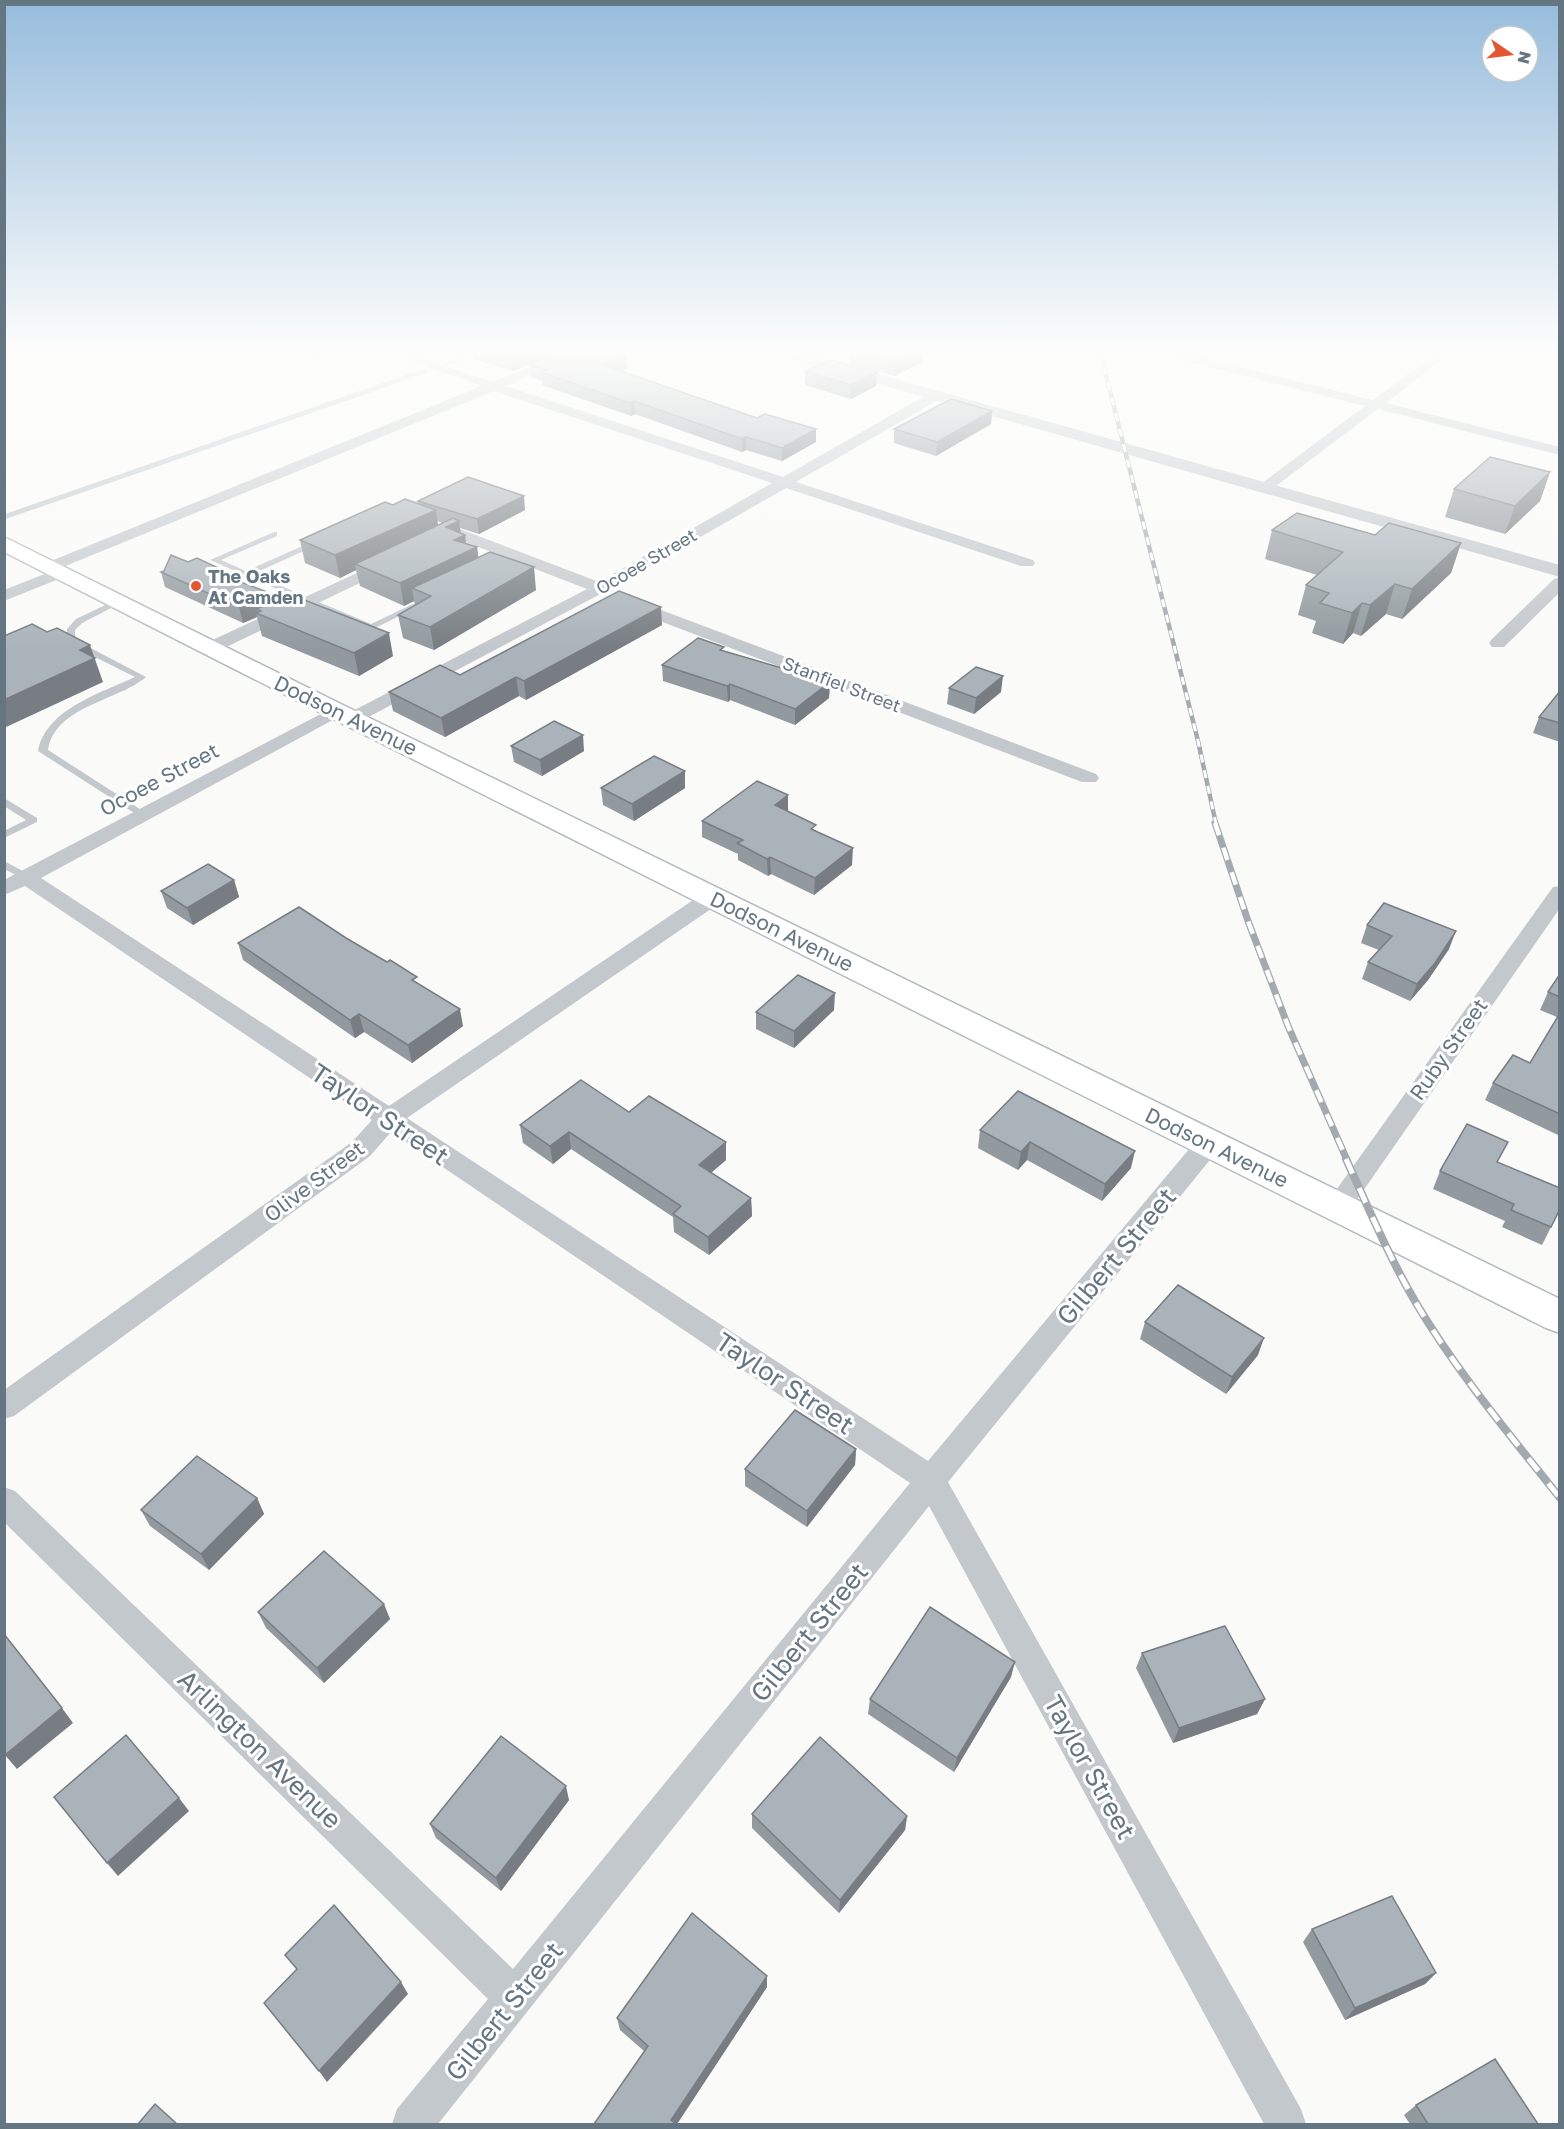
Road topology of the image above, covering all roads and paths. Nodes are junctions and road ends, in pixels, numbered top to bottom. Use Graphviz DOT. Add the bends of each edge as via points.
graph roads {
  1 [pos="339,450"];
  2 [pos="691,450"];
  3 [pos="839,450"];
  4 [pos="1127,450"];
  5 [pos="1315,450"];
  6 [pos="785,481"];
  7 [pos="1263,489"];
  8 [pos="274,534"];
  9 [pos="320,540"];
  10 [pos="4,543"];
  11 [pos="424,547"];
  12 [pos="403,557"];
  13 [pos="1028,563"];
  14 [pos="58,568"];
  15 [pos="1560,572"];
  16 [pos="246,574"];
  17 [pos="1560,582"];
  18 [pos="598,589"];
  19 [pos="4,596"];
  20 [pos="121,601"];
  21 [pos="310,601"];
  22 [pos="424,602"];
  23 [pos="1498,643"];
  24 [pos="212,647"];
  25 [pos="345,714"];
  26 [pos="1089,778"];
  27 [pos="4,801"];
  28 [pos="142,815"];
  29 [pos="4,836"];
  30 [pos="12,877"];
  31 [pos="1560,892"];
  32 [pos="713,897"];
  33 [pos="388,1119"];
  34 [pos="1209,1143"];
  35 [pos="1338,1207"];
  36 [pos="1560,1317"];
  37 [pos="4,1407"];
  38 [pos="931,1480"];
  39 [pos="4,1501"];
  40 [pos="514,1998"];
  41 [pos="412,2124"];
  42 [pos="1286,2124"];
  1 -- 14 [label="street"];
  2 -- 6 [label="street"];
  3 -- 6 [label="street, Ocoee Street"];
  4 -- 7 [label="street"];
  5 -- 7 [label="street"];
  6 -- 13 [label="street"];
  6 -- 18 [label="street, Ocoee Street"];
  7 -- 15 [label="street"];
  8 -- 16 [label="lane" via="214,560"];
  9 -- 16 [label="lane"];
  10 -- 14 [label="main road, Dodson Avenue"];
  11 -- 18 [label="street, Stanfiel Street" via="449,530"];
  12 -- 21 [label="street"];
  14 -- 19 [label="street"];
  14 -- 20 [label="main road, Dodson Avenue"];
  16 -- 21 [label="lane"];
  17 -- 23 [label="street"];
  18 -- 25 [label="street, Ocoee Street"];
  18 -- 26 [label="street, Stanfiel Street"];
  20 -- 24 [label="main road, Dodson Avenue"];
  20 -- 28 [label="lane" via="79,621 71,629 71,637 80,646 142,677 56,724 46,737 43,752"];
  21 -- 22 [label="lane" via="371,627"];
  21 -- 24 [label="street"];
  24 -- 25 [label="main road, Dodson Avenue"];
  25 -- 28 [label="street, Ocoee Street"];
  25 -- 32 [label="main road, Dodson Avenue"];
  27 -- 29 [label="lane" via="33,820"];
  28 -- 30 [label="street, Ocoee Street"];
  30 -- 33 [label="street, Taylor Street"];
  31 -- 35 [label="street, Ruby Street"];
  32 -- 33 [label="street, Olive Street"];
  32 -- 34 [label="main road, Dodson Avenue"];
  33 -- 37 [label="street, Olive Street" via="361,1149"];
  33 -- 38 [label="street, Taylor Street"];
  34 -- 35 [label="main road, Dodson Avenue"];
  34 -- 38 [label="street, Gilbert Street"];
  35 -- 36 [label="main road, Dodson Avenue"];
  38 -- 40 [label="street, Gilbert Street"];
  38 -- 42 [label="street, Taylor Street"];
  39 -- 40 [label="street, Arlington Avenue"];
  40 -- 41 [label="street, Gilbert Street"];
}
